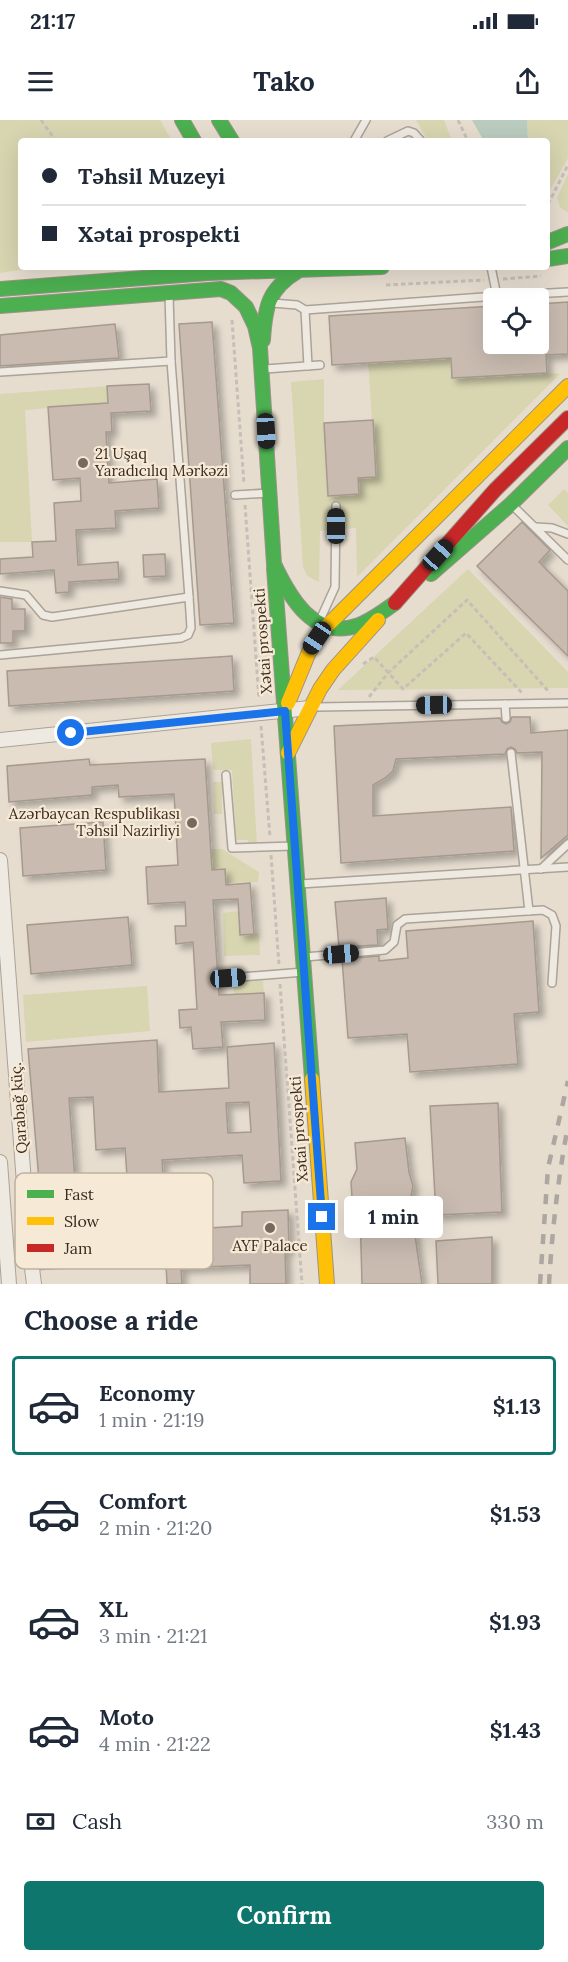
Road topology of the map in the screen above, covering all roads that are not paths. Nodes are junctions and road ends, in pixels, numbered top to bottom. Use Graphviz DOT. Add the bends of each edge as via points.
graph roads {
  1 [pos="182,120"];
  2 [pos="219,120"];
  3 [pos="366,120"];
  4 [pos="192,138"];
  5 [pos="230,138"];
  6 [pos="356,138"];
  7 [pos="393,138"];
  8 [pos="418,138"];
  9 [pos="568,234"];
  10 [pos="550,241"];
  11 [pos="568,256"];
  12 [pos="550,258"];
  13 [pos="210,270"];
  14 [pos="295,270"];
  15 [pos="491,270"];
  16 [pos="495,288"];
  17 [pos="0,289"];
  18 [pos="568,292"];
  19 [pos="169,293"];
  20 [pos="549,293"];
  21 [pos="483,297"];
  22 [pos="268,302"];
  23 [pos="0,306"];
  24 [pos="305,309"];
  25 [pos="171,361"];
  26 [pos="262,364"];
  27 [pos="321,365"];
  28 [pos="308,366"];
  29 [pos="0,372"];
  30 [pos="568,386"];
  31 [pos="568,418"];
  32 [pos="568,448"];
  33 [pos="270,493"];
  34 [pos="235,495"];
  35 [pos="511,504"];
  36 [pos="336,506"];
  37 [pos="536,527"];
  38 [pos="568,534"];
  39 [pos="568,559"];
  40 [pos="274,564"];
  41 [pos="0,591"];
  42 [pos="189,597"];
  43 [pos="395,603"];
  44 [pos="323,624"];
  45 [pos="0,655"];
  46 [pos="568,703"];
  47 [pos="505,704"];
  48 [pos="310,708"];
  49 [pos="285,711"];
  50 [pos="506,718"];
  51 [pos="0,740"];
  52 [pos="288,753"];
  53 [pos="511,753"];
  54 [pos="226,775"];
  55 [pos="568,844"];
  56 [pos="294,846"];
  57 [pos="0,860"];
  58 [pos="568,867"];
  59 [pos="541,869"];
  60 [pos="526,870"];
  61 [pos="297,884"];
  62 [pos="529,911"];
  63 [pos="302,957"];
  64 [pos="304,972"];
  65 [pos="228,978"];
  66 [pos="552,982"];
  67 [pos="0,1162"];
  68 [pos="23,1167"];
  69 [pos="0,1168"];
  70 [pos="23,1173"];
  71 [pos="6,1239"];
  72 [pos="15,1239"];
  73 [pos="32,1269"];
  74 [pos="9,1284"];
  75 [pos="34,1284"];
  76 [pos="327,1284"];
  1 -- 4 [label="main road"];
  2 -- 5 [label="main road"];
  3 -- 6 [label="lane"];
  7 -- 8 [label="lane" via="408,131"];
  9 -- 10 [label="main road"];
  11 -- 12 [label="main road"];
  13 -- 17 [label="main road"];
  14 -- 22 [label="main road" via="280,282"];
  15 -- 16 [label="lane"];
  18 -- 20 [label="lane"];
  19 -- 23 [label="main road"];
  19 -- 25 [label="lane"];
  19 -- 26 [label="main road" via="221,289 240,297 255,326"];
  21 -- 24 [label="lane"];
  22 -- 24 [label="lane"];
  22 -- 26 [label="main road"];
  24 -- 28 [label="lane"];
  25 -- 29 [label="lane"];
  25 -- 42 [label="lane"];
  26 -- 28 [label="lane"];
  26 -- 33 [label="main road, Xətai prospekti"];
  27 -- 28 [label="lane"];
  30 -- 44 [label="main road"];
  31 -- 43 [label="main road" via="495,490"];
  32 -- 35 [label="main road"];
  33 -- 34 [label="lane"];
  33 -- 40 [label="main road, Xətai prospekti"];
  35 -- 37 [label="lane"];
  35 -- 43 [label="main road"];
  36 -- 44 [label="lane" via="335,586"];
  37 -- 38 [label="lane"];
  37 -- 39 [label="lane"];
  40 -- 44 [label="main road" via="291,600"];
  40 -- 49 [label="main road, Xətai prospekti"];
  41 -- 42 [label="lane" via="26,595 43,615 52,617"];
  42 -- 45 [label="lane" via="191,628 181,638"];
  43 -- 44 [label="main road" via="356,626"];
  43 -- 48 [label="main road" via="333,670"];
  44 -- 49 [label="main road"];
  46 -- 47 [label="lane"];
  47 -- 48 [label="lane"];
  47 -- 50 [label="lane"];
  48 -- 49 [label="street"];
  48 -- 52 [label="main road"];
  49 -- 51 [label="street"];
  49 -- 52 [label="main road, Xətai prospekti"];
  52 -- 56 [label="main road, Xətai prospekti"];
  53 -- 60 [label="lane"];
  54 -- 56 [label="lane" via="232,848"];
  55 -- 59 [label="lane"];
  56 -- 61 [label="main road, Xətai prospekti"];
  57 -- 68 [label="street, Qarabağ küç."];
  58 -- 59 [label="lane"];
  59 -- 60 [label="lane"];
  60 -- 61 [label="lane"];
  60 -- 62 [label="lane"];
  61 -- 63 [label="main road, Xətai prospekti"];
  62 -- 63 [label="lane" via="405,919 397,925 394,942 385,950"];
  62 -- 66 [label="lane" via="543,910 552,915 556,926"];
  63 -- 64 [label="main road, Xətai prospekti"];
  64 -- 65 [label="lane"];
  64 -- 76 [label="main road, Xətai prospekti"];
  67 -- 69 [label="street, Qarabağ küç."];
  68 -- 69 [label="street"];
  68 -- 70 [label="street, Qarabağ küç."];
  69 -- 71 [label="street, Qarabağ küç."];
  71 -- 72 [label="street"];
  71 -- 74 [label="street, Qarabağ küç."];
  73 -- 75 [label="street, Qarabağ küç."];
}
